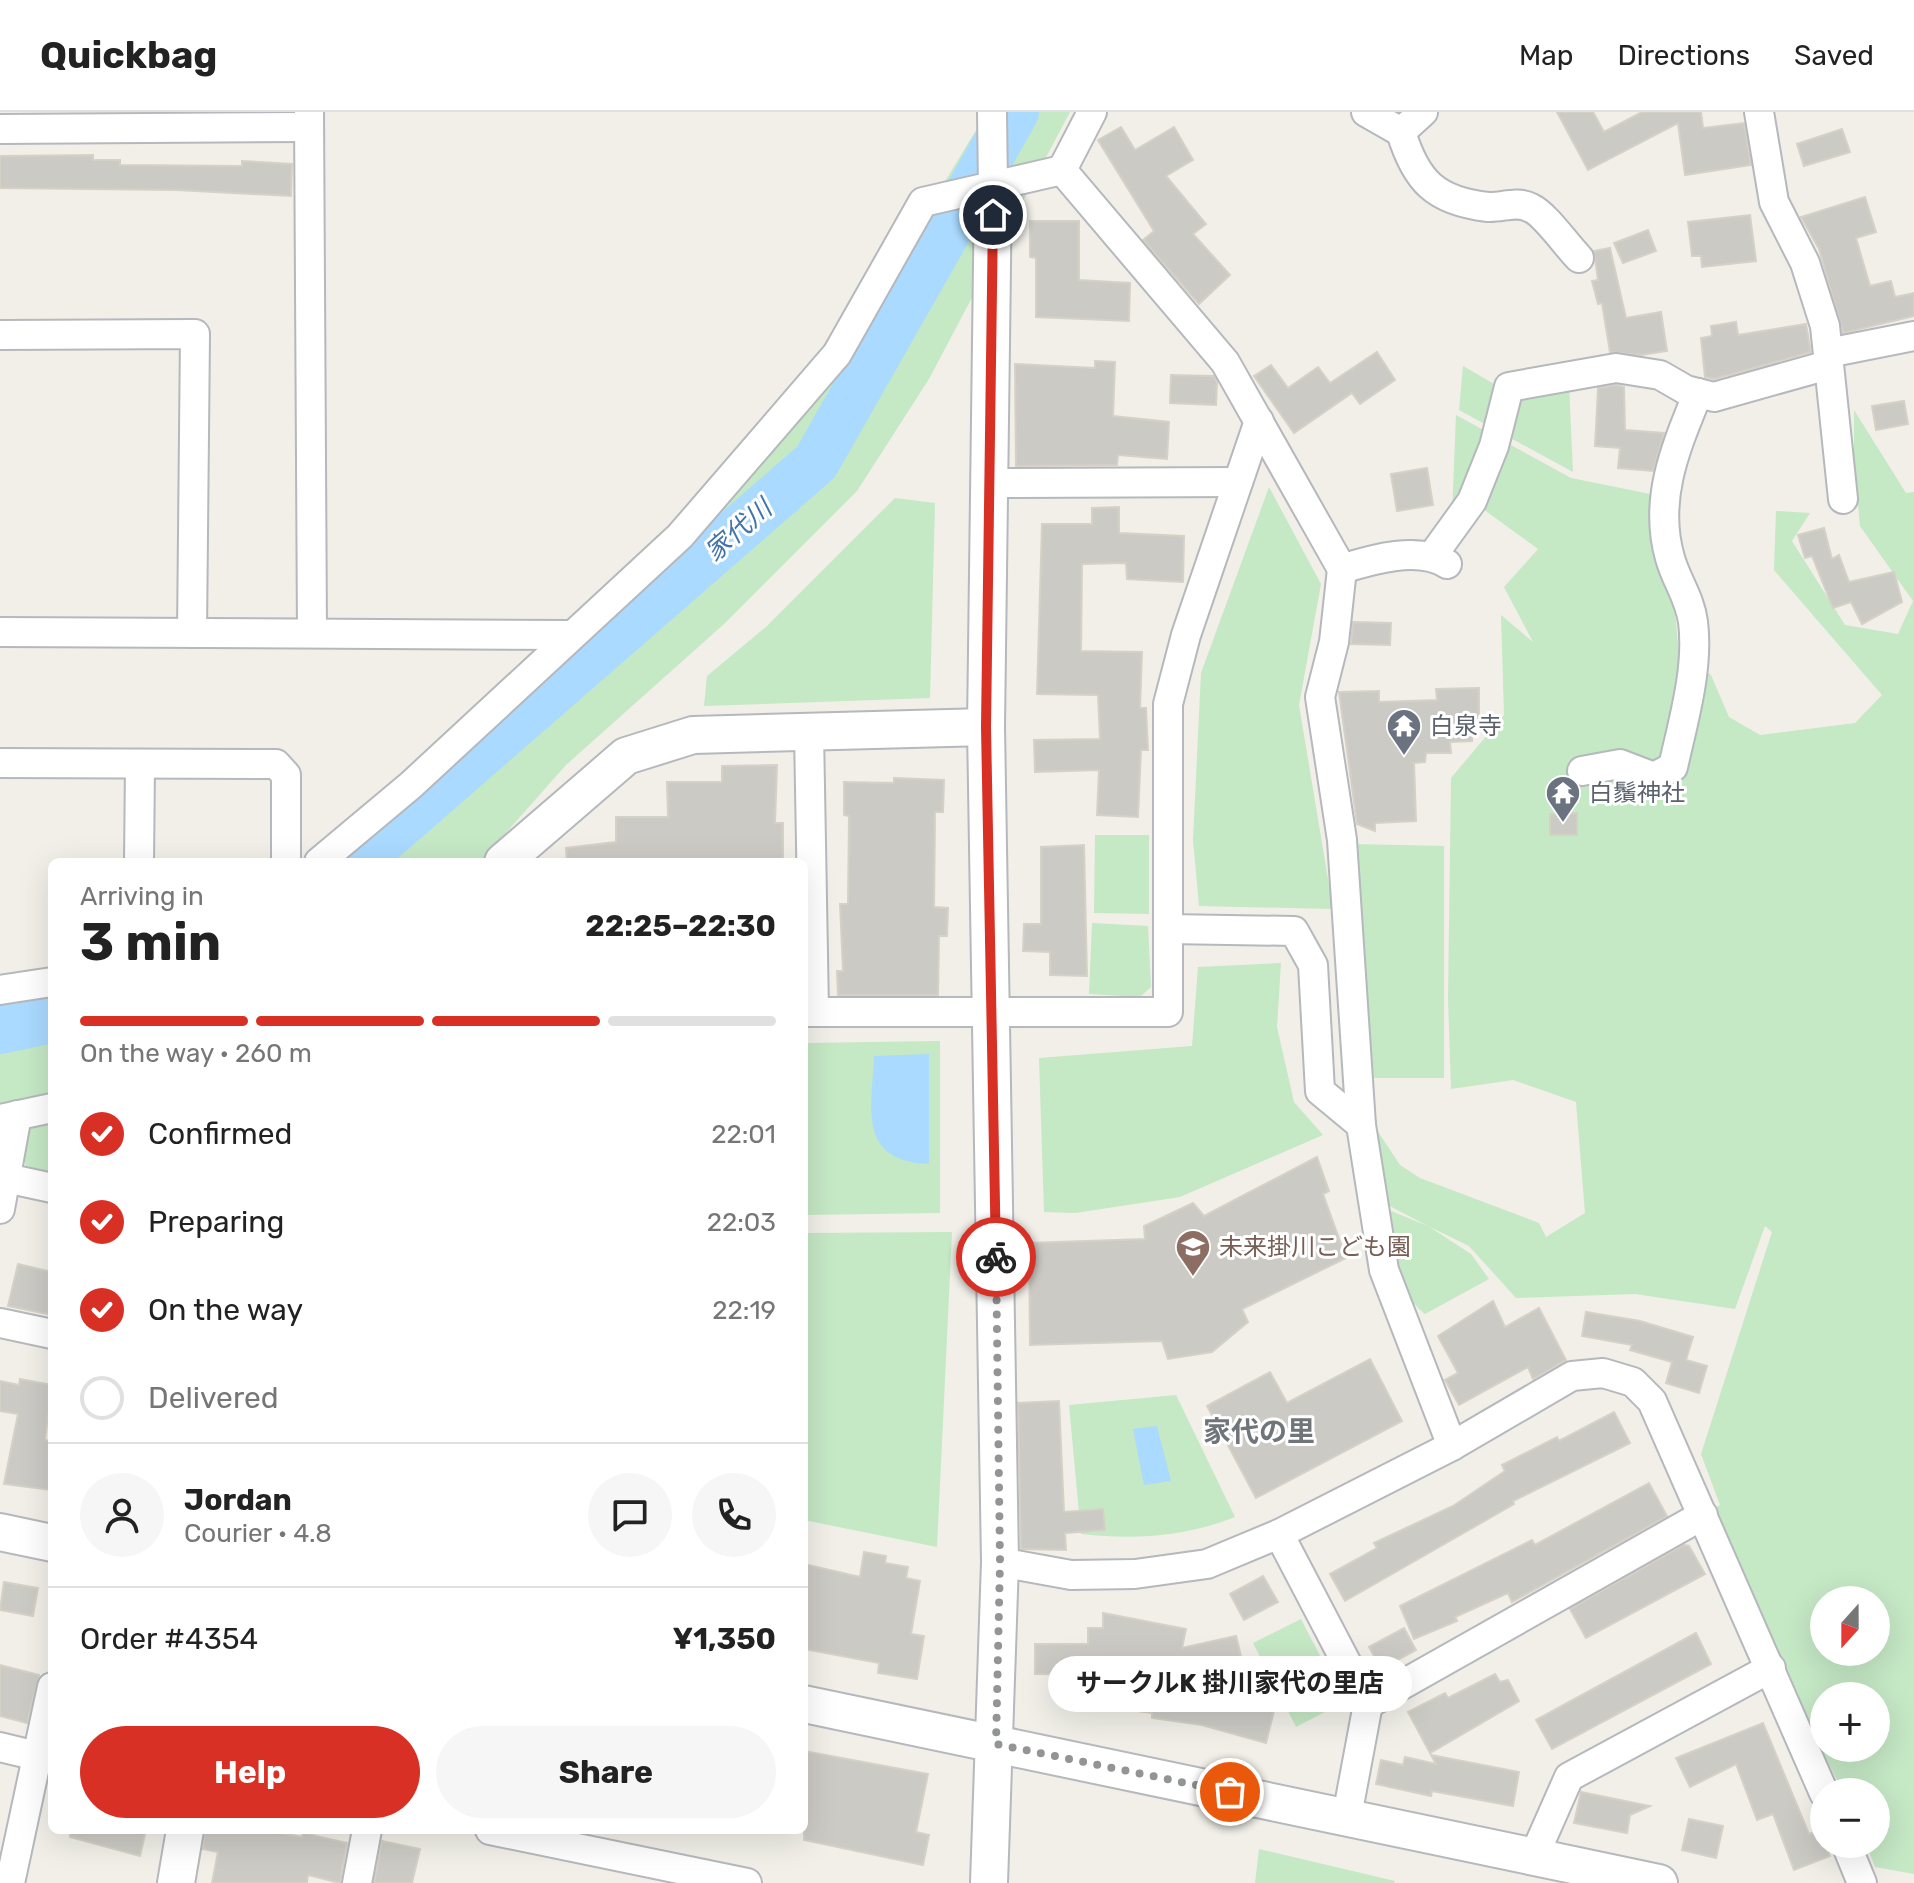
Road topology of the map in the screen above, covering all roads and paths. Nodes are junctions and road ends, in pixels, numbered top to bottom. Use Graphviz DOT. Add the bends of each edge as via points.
graph roads {
  1 [pos="992,112"];
  2 [pos="1092,112"];
  3 [pos="1366,112"];
  4 [pos="1423,112"];
  5 [pos="1759,112"];
  6 [pos="309,120"];
  7 [pos="0,129"];
  8 [pos="1401,132"];
  9 [pos="1062,170"];
  10 [pos="993,188"];
  11 [pos="1579,258"];
  12 [pos="0,335"];
  13 [pos="1914,336"];
  14 [pos="1828,359"];
  15 [pos="1698,393"];
  16 [pos="1259,421"];
  17 [pos="1238,482"];
  18 [pos="989,483"];
  19 [pos="1843,499"];
  20 [pos="1342,569"];
  21 [pos="0,632"];
  22 [pos="192,633"];
  23 [pos="312,633"];
  24 [pos="572,635"];
  25 [pos="986,727"];
  26 [pos="809,732"];
  27 [pos="0,763"];
  28 [pos="140,764"];
  29 [pos="1582,771"];
  30 [pos="139,858"];
  31 [pos="286,858"];
  32 [pos="324,858"];
  33 [pos="508,858"];
  34 [pos="808,882"];
  35 [pos="1168,929"];
  36 [pos="48,983"];
  37 [pos="0,990"];
  38 [pos="809,1012"];
  39 [pos="991,1013"];
  40 [pos="48,1109"];
  41 [pos="8,1117"];
  42 [pos="1361,1125"];
  43 [pos="6,1178"];
  44 [pos="48,1187"];
  45 [pos="0,1209"];
  46 [pos="0,1323"];
  47 [pos="48,1333"];
  48 [pos="1452,1446"];
  49 [pos="1703,1515"];
  50 [pos="0,1532"];
  51 [pos="1279,1534"];
  52 [pos="48,1542"];
  53 [pos="1000,1562"];
  54 [pos="1771,1668"];
  55 [pos="1368,1704"];
  56 [pos="48,1705"];
  57 [pos="808,1705"];
  58 [pos="996,1744"];
  59 [pos="0,1747"];
  60 [pos="37,1756"];
  61 [pos="1818,1778"];
  62 [pos="1347,1816"];
  63 [pos="184,1834"];
  64 [pos="366,1834"];
  65 [pos="530,1834"];
  66 [pos="589,1840"];
  67 [pos="1534,1856"];
  68 [pos="1852,1858"];
  69 [pos="10,1883"];
  70 [pos="176,1883"];
  71 [pos="357,1883"];
  72 [pos="747,1883"];
  73 [pos="989,1883"];
  74 [pos="1659,1883"];
  75 [pos="1862,1883"];
  1 -- 10 [label="street"];
  2 -- 9 [label="street"];
  3 -- 8 [label="street"];
  4 -- 8 [label="street"];
  5 -- 14 [label="street" via="1774,202 1805,263 1825,326"];
  6 -- 7 [label="street"];
  6 -- 23 [label="street"];
  8 -- 11 [label="street" via="1411,166 1431,191 1489,207 1532,208"];
  9 -- 10 [label="street"];
  9 -- 16 [label="street" via="1225,362"];
  10 -- 18 [label="street"];
  10 -- 24 [label="street" via="923,202 837,354 680,536"];
  12 -- 22 [label="street" via="195,334"];
  13 -- 14 [label="street"];
  14 -- 15 [label="street" via="1714,397"];
  14 -- 19 [label="street"];
  15 -- 20 [label="street" via="1660,375 1616,368 1509,387 1494,446 1440,560 1370,560"];
  15 -- 29 [label="street" via="1669,463 1663,502 1670,559 1693,622 1694,649 1673,767 1654,777 1620,764"];
  16 -- 17 [label="street"];
  16 -- 20 [label="street"];
  17 -- 18 [label="street"];
  17 -- 35 [label="street" via="1168,704"];
  18 -- 25 [label="street"];
  20 -- 42 [label="street" via="1334,642 1320,697 1342,840"];
  21 -- 22 [label="street"];
  22 -- 23 [label="street"];
  23 -- 24 [label="street"];
  24 -- 32 [label="street"];
  25 -- 26 [label="street"];
  25 -- 39 [label="street"];
  26 -- 33 [label="street" via="693,735 626,756"];
  26 -- 34 [label="street"];
  27 -- 28 [label="street"];
  28 -- 30 [label="street"];
  28 -- 31 [label="street" via="276,764 286,775"];
  34 -- 38 [label="street"];
  35 -- 39 [label="street" via="1168,1012"];
  35 -- 42 [label="street" via="1294,931 1313,965 1320,1091"];
  36 -- 37 [label="street"];
  38 -- 39 [label="street"];
  39 -- 53 [label="street"];
  40 -- 41 [label="street"];
  41 -- 43 [label="street"];
  42 -- 48 [label="street" via="1384,1270"];
  43 -- 44 [label="street"];
  43 -- 45 [label="street"];
  46 -- 47 [label="street"];
  48 -- 49 [label="street" via="1572,1376 1603,1373 1633,1382 1652,1401"];
  48 -- 51 [label="street"];
  49 -- 54 [label="street"];
  49 -- 55 [label="street"];
  50 -- 52 [label="street"];
  51 -- 53 [label="street" via="1207,1564 1135,1574 1071,1575"];
  51 -- 55 [label="street"];
  53 -- 58 [label="street"];
  54 -- 61 [label="street"];
  54 -- 67 [label="street" via="1569,1777"];
  55 -- 62 [label="street"];
  56 -- 60 [label="street"];
  57 -- 58 [label="street"];
  58 -- 62 [label="street"];
  58 -- 73 [label="street"];
  59 -- 60 [label="street"];
  60 -- 69 [label="street"];
  62 -- 67 [label="street"];
  63 -- 70 [label="street"];
  64 -- 71 [label="street"];
  65 -- 66 [label="street"];
  66 -- 72 [label="street"];
  67 -- 74 [label="street"];
  68 -- 75 [label="street"];
}
